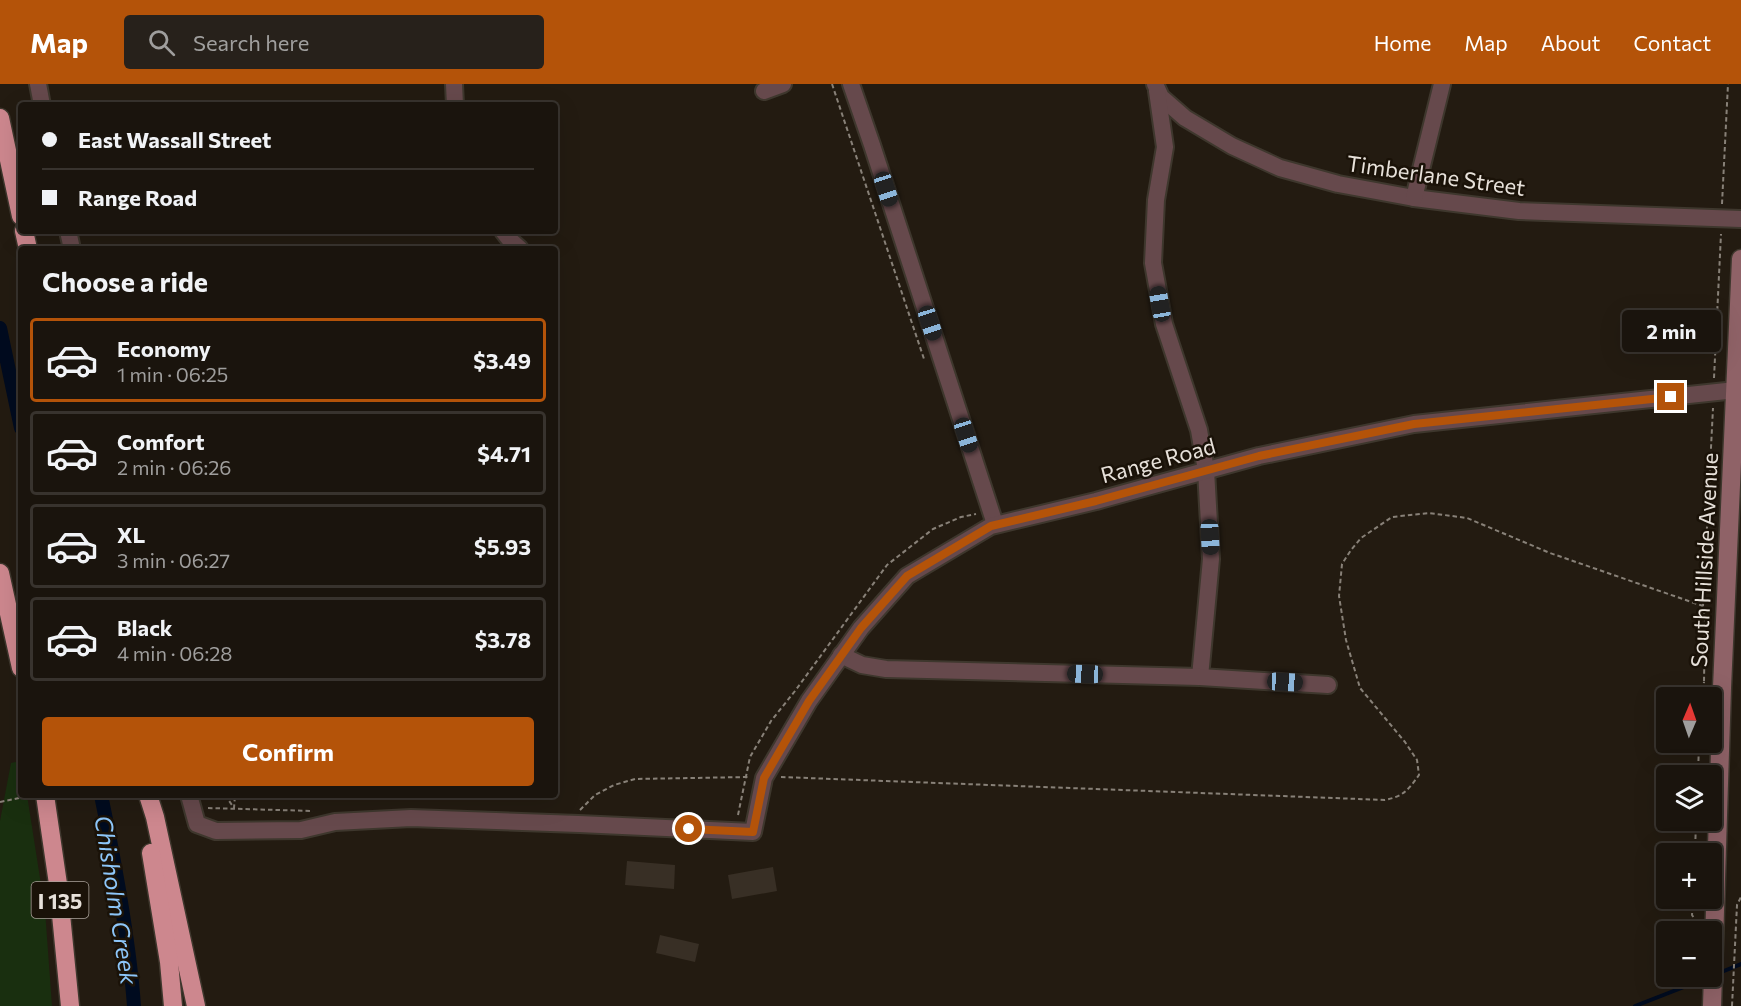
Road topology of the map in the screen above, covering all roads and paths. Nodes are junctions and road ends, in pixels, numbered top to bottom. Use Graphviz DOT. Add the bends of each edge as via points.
graph roads {
  1 [pos="38,84"];
  2 [pos="454,84"];
  3 [pos="783,84"];
  4 [pos="832,84"];
  5 [pos="850,84"];
  6 [pos="1442,84"];
  7 [pos="1728,84"];
  8 [pos="1156,86"];
  9 [pos="764,91"];
  10 [pos="41,102"];
  11 [pos="455,102"];
  12 [pos="0,118"];
  13 [pos="1414,198"];
  14 [pos="18,202"];
  15 [pos="1722,218"];
  16 [pos="1741,219"];
  17 [pos="505,234"];
  18 [pos="517,246"];
  19 [pos="1741,260"];
  20 [pos="1739,335"];
  21 [pos="927,368"];
  22 [pos="1736,390"];
  23 [pos="1714,392"];
  24 [pos="1206,470"];
  25 [pos="978,513"];
  26 [pos="995,524"];
  27 [pos="0,573"];
  28 [pos="1703,606"];
  29 [pos="18,654"];
  30 [pos="842,655"];
  31 [pos="1200,677"];
  32 [pos="1704,682"];
  33 [pos="1328,685"];
  34 [pos="1703,687"];
  35 [pos="1719,687"];
  36 [pos="1722,688"];
  37 [pos="1720,753"];
  38 [pos="746,777"];
  39 [pos="764,778"];
  40 [pos="18,798"];
  41 [pos="45,798"];
  42 [pos="142,798"];
  43 [pos="149,798"];
  44 [pos="190,798"];
  45 [pos="227,798"];
  46 [pos="235,798"];
  47 [pos="0,802"];
  48 [pos="583,815"];
  49 [pos="738,816"];
  50 [pos="1741,897"];
  51 [pos="70,1006"];
  52 [pos="173,1006"];
  53 [pos="196,1006"];
  54 [pos="1712,1006"];
  55 [pos="1732,1006"];
  1 -- 10 [label="street"];
  2 -- 11 [label="street"];
  3 -- 9 [label="street"];
  4 -- 21 [label="path"];
  5 -- 26 [label="street"];
  6 -- 13 [label="street"];
  7 -- 15 [label="path"];
  8 -- 13 [label="street, Timberlane Street" via="1161,98 1185,118 1280,168"];
  8 -- 24 [label="street" via="1165,147 1156,200 1153,263 1164,324 1199,430"];
  12 -- 14 [label="highway"];
  13 -- 15 [label="street, Timberlane Street" via="1519,211"];
  15 -- 16 [label="street, Timberlane Street"];
  15 -- 23 [label="path"];
  17 -- 18 [label="street"];
  19 -- 20 [label="main road, South Hillside Avenue"];
  20 -- 22 [label="main road, South Hillside Avenue"];
  22 -- 23 [label="street, Range Road"];
  22 -- 36 [label="main road, South Hillside Avenue"];
  23 -- 24 [label="street, Range Road" via="1414,424"];
  23 -- 28 [label="path"];
  24 -- 26 [label="street, Range Road"];
  24 -- 31 [label="street" via="1211,559"];
  25 -- 38 [label="path" via="933,529 887,565 771,721 750,757"];
  26 -- 30 [label="street, Range Road" via="907,576"];
  27 -- 29 [label="highway"];
  28 -- 32 [label="path"];
  28 -- 39 [label="path" via="1550,554 1467,518 1429,513 1392,517 1360,538 1351,550 1342,564 1339,596 1360,688 1417,760 1419,775 1399,797 1385,800"];
  30 -- 31 [label="street" via="862,665 886,669"];
  30 -- 39 [label="street, Range Road" via="809,701"];
  31 -- 33 [label="street"];
  32 -- 34 [label="path"];
  32 -- 35 [label="path"];
  37 -- 54 [label="main road, South Hillside Avenue"];
  38 -- 39 [label="path"];
  38 -- 48 [label="path" via="635,779 595,795"];
  38 -- 49 [label="path"];
  39 -- 48 [label="street, Range Road" via="753,832"];
  40 -- 47 [label="path"];
  41 -- 51 [label="highway, I 135"];
  42 -- 52 [label="highway"];
  43 -- 53 [label="highway"];
  44 -- 48 [label="street" via="197,824 216,831 301,830 335,822 411,818"];
  45 -- 46 [label="path" via="234,808"];
  50 -- 55 [label="path" via="1737,904"];
}
